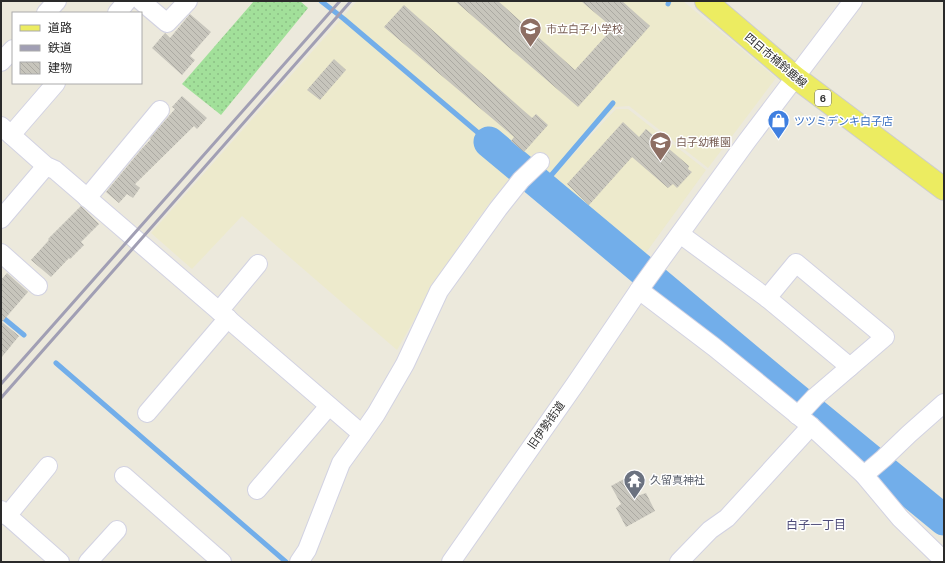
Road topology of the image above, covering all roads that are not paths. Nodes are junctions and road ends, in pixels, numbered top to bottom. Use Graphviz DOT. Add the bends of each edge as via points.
graph roads {
  1 [pos="57,1"];
  2 [pos="127,1"];
  3 [pos="141,1"];
  4 [pos="188,1"];
  5 [pos="706,1"];
  6 [pos="853,1"];
  7 [pos="47,12"];
  8 [pos="118,12"];
  9 [pos="12,50"];
  10 [pos="1,62"];
  11 [pos="795,77"];
  12 [pos="55,84"];
  13 [pos="160,110"];
  14 [pos="6,130"];
  15 [pos="540,162"];
  16 [pos="46,166"];
  17 [pos="943,187"];
  18 [pos="87,198"];
  19 [pos="1,219"];
  20 [pos="680,234"];
  21 [pos="1,253"];
  22 [pos="258,264"];
  23 [pos="38,286"];
  24 [pos="640,288"];
  25 [pos="767,298"];
  26 [pos="224,314"];
  27 [pos="850,367"];
  28 [pos="944,403"];
  29 [pos="330,406"];
  30 [pos="147,413"];
  31 [pos="803,418"];
  32 [pos="362,434"];
  33 [pos="48,466"];
  34 [pos="866,474"];
  35 [pos="124,476"];
  36 [pos="257,490"];
  37 [pos="4,513"];
  38 [pos="117,530"];
  39 [pos="936,558"];
  40 [pos="60,562"];
  41 [pos="88,562"];
  42 [pos="222,562"];
  43 [pos="299,562"];
  44 [pos="451,562"];
  45 [pos="679,562"];
  1 -- 7 [label="street"];
  2 -- 8 [label="street"];
  3 -- 4 [label="street" via="167,23"];
  5 -- 11 [label="main road, 四日市楠鈴鹿線 / 6"];
  6 -- 11 [label="street, 旧伊勢街道"];
  9 -- 10 [label="street"];
  11 -- 17 [label="main road, 四日市楠鈴鹿線 / 6"];
  11 -- 20 [label="street, 旧伊勢街道"];
  12 -- 14 [label="street"];
  13 -- 18 [label="street"];
  14 -- 16 [label="street"];
  15 -- 32 [label="street" via="521,180 498,209 439,291 405,364"];
  16 -- 18 [label="street" via="55,170"];
  16 -- 19 [label="street"];
  18 -- 26 [label="street"];
  20 -- 24 [label="street, 旧伊勢街道"];
  20 -- 25 [label="street"];
  21 -- 23 [label="street"];
  22 -- 26 [label="street"];
  24 -- 31 [label="street"];
  24 -- 44 [label="street, 旧伊勢街道"];
  25 -- 27 [label="street"];
  25 -- 27 [label="street" via="796,263 885,337"];
  26 -- 29 [label="street"];
  26 -- 30 [label="street"];
  27 -- 31 [label="street" via="815,397"];
  28 -- 34 [label="street"];
  29 -- 32 [label="street"];
  29 -- 36 [label="street"];
  31 -- 34 [label="street"];
  31 -- 45 [label="street" via="727,518 710,530"];
  32 -- 43 [label="street" via="341,463 307,550"];
  33 -- 37 [label="street"];
  34 -- 39 [label="street" via="900,518"];
  35 -- 42 [label="street"];
  37 -- 40 [label="street"];
  38 -- 41 [label="street"];
}
